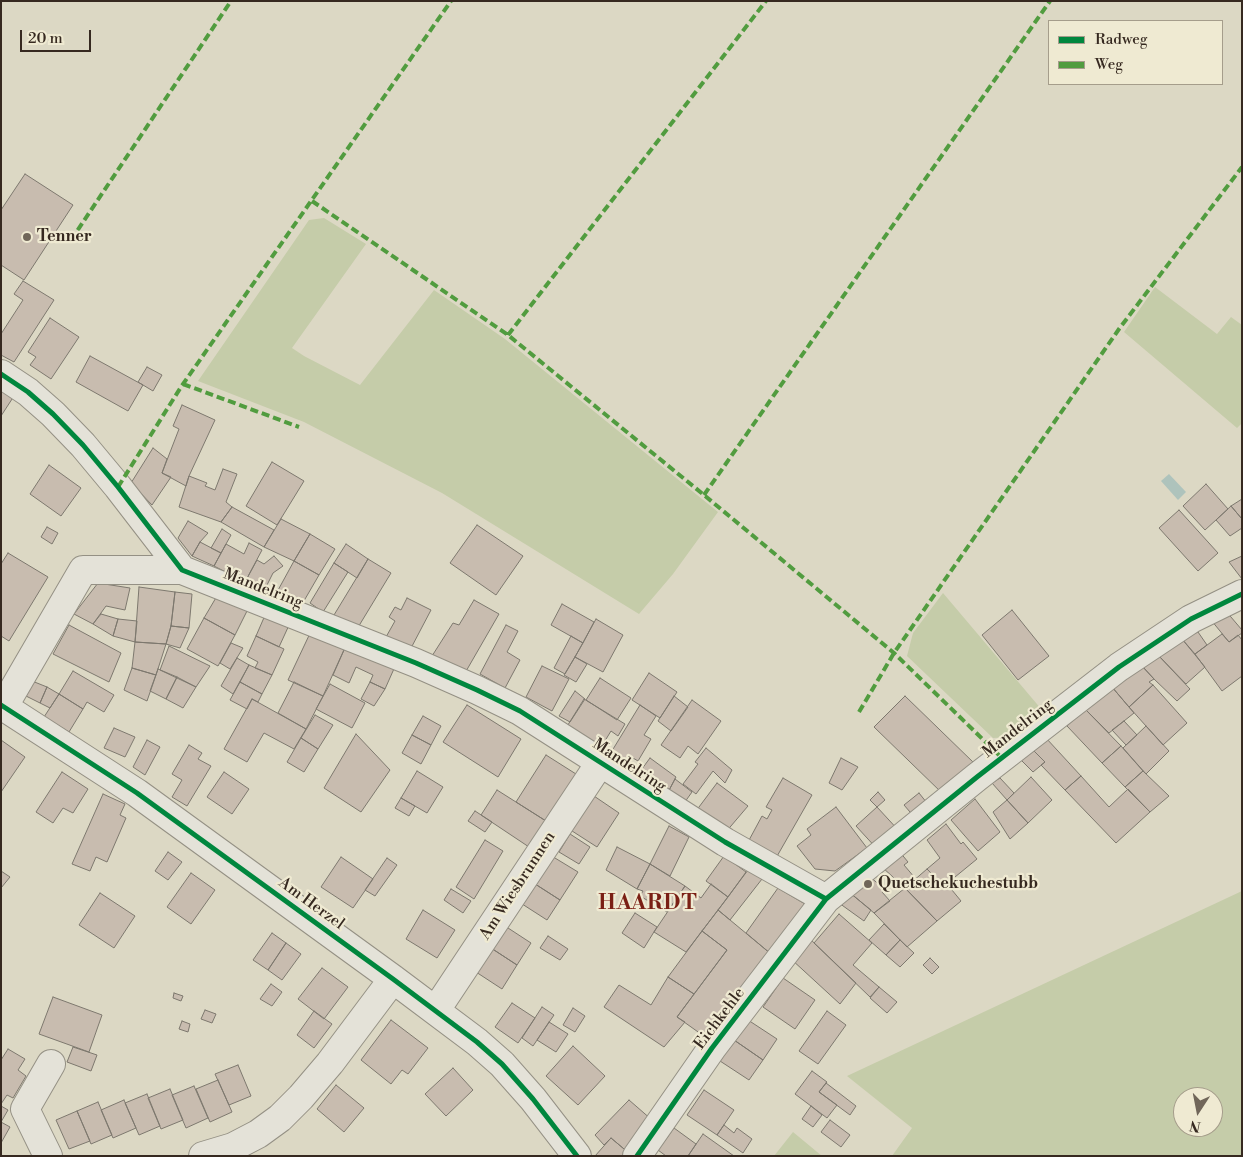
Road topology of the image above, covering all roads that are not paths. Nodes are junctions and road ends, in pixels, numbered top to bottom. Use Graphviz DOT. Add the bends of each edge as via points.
graph roads {
  1 [pos="1,374"];
  2 [pos="182,570"];
  3 [pos="1242,594"];
  4 [pos="3,706"];
  5 [pos="600,763"];
  6 [pos="826,900"];
  7 [pos="393,979"];
  8 [pos="436,1010"];
  9 [pos="51,1064"];
  10 [pos="48,1156"];
  11 [pos="204,1156"];
  12 [pos="577,1156"];
  13 [pos="637,1156"];
  1 -- 2 [label="street" via="28,392 83,445"];
  2 -- 4 [label="street, Am Herzel" via="83,570"];
  2 -- 5 [label="street, Mandelring" via="476,690 520,711"];
  3 -- 6 [label="street, Mandelring" via="1190,619 1119,667"];
  4 -- 7 [label="street, Am Herzel" via="137,793"];
  5 -- 6 [label="street, Mandelring" via="725,842"];
  5 -- 8 [label="street, Am Wiesbrunnen"];
  6 -- 13 [label="street, Eichkehle" via="712,1048"];
  7 -- 8 [label="street, Am Herzel"];
  7 -- 11 [label="street" via="324,1070 280,1118 233,1147"];
  8 -- 12 [label="street, Am Herzel" via="502,1064"];
  9 -- 10 [label="street" via="25,1109"];
}
